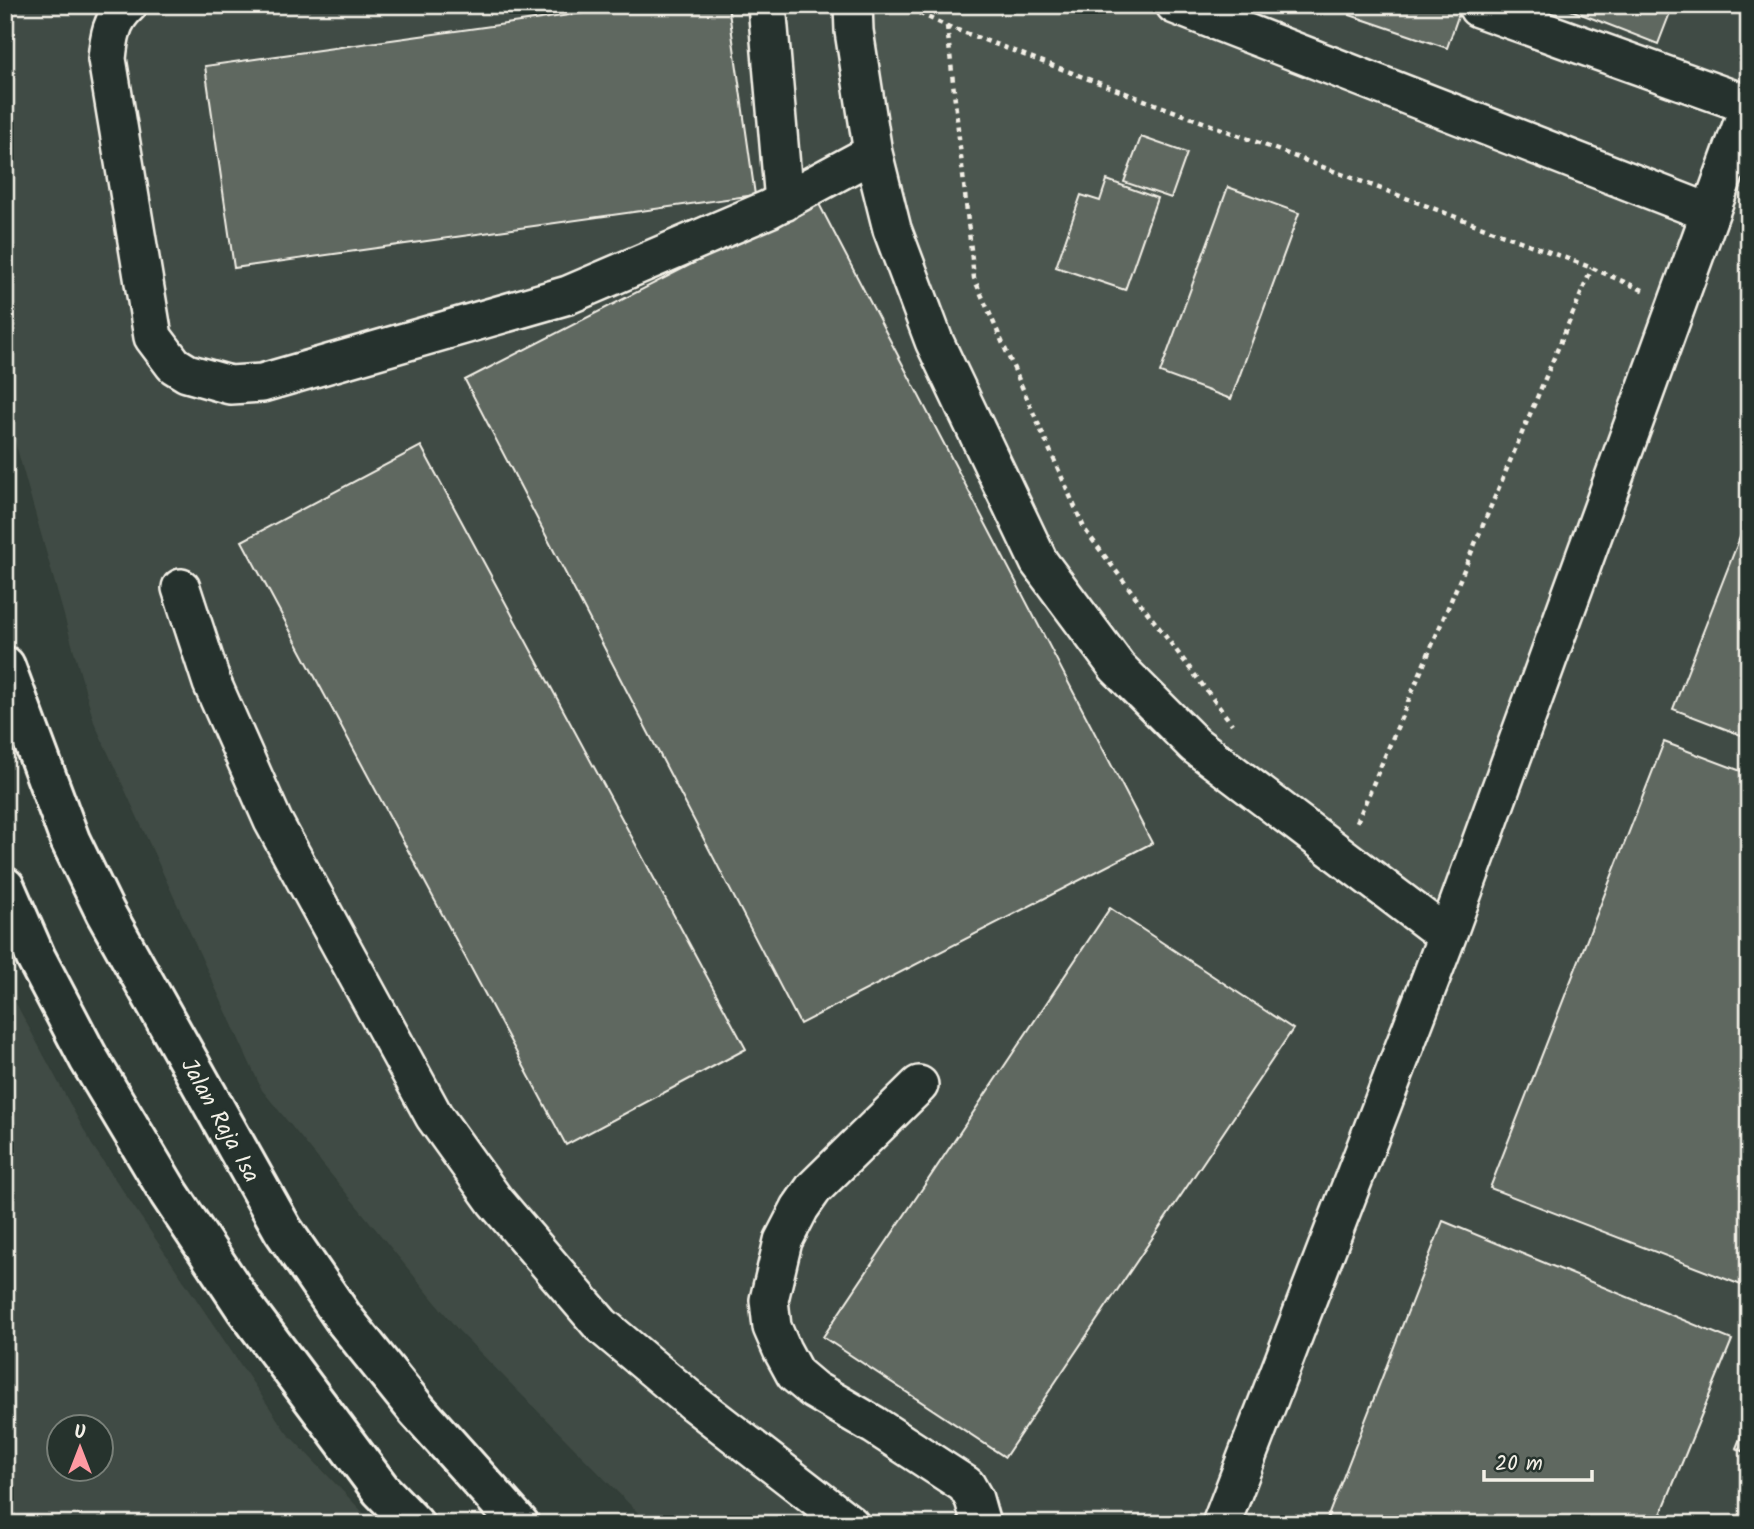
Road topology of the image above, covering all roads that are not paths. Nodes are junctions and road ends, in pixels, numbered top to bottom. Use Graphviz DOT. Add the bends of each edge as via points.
graph roads {
  1 [pos="128,5"];
  2 [pos="767,5"];
  3 [pos="853,5"];
  4 [pos="1175,5"];
  5 [pos="1478,8"];
  6 [pos="1749,105"];
  7 [pos="873,153"];
  8 [pos="784,202"];
  9 [pos="1710,213"];
  10 [pos="181,588"];
  11 [pos="5,666"];
  12 [pos="5,887"];
  13 [pos="1447,936"];
  14 [pos="919,1085"];
  15 [pos="414,1524"];
  16 [pos="519,1524"];
  17 [pos="850,1524"];
  18 [pos="981,1524"];
  19 [pos="1221,1524"];
  1 -- 8 [label="lane" via="110,31 107,59 153,337 174,365 187,373 230,385 262,383 555,299"];
  2 -- 8 [label="lane"];
  3 -- 7 [label="lane"];
  4 -- 9 [label="lane"];
  5 -- 6 [label="lane"];
  6 -- 9 [label="lane"];
  7 -- 8 [label="lane"];
  7 -- 13 [label="lane" via="892,229 934,341 1039,562 1056,587 1117,667 1195,745"];
  9 -- 13 [label="lane"];
  10 -- 17 [label="lane" via="212,683 274,821 434,1116 495,1201 601,1325"];
  11 -- 16 [label="main road, Jalan Raja Isa" via="70,841 283,1230 344,1319 417,1410"];
  12 -- 15 [label="main road" via="89,1059 169,1193 246,1309 381,1490"];
  13 -- 19 [label="lane"];
  14 -- 18 [label="lane" via="814,1188 800,1208 780,1253 769,1300 772,1326 795,1374 814,1391 966,1485"];
}
